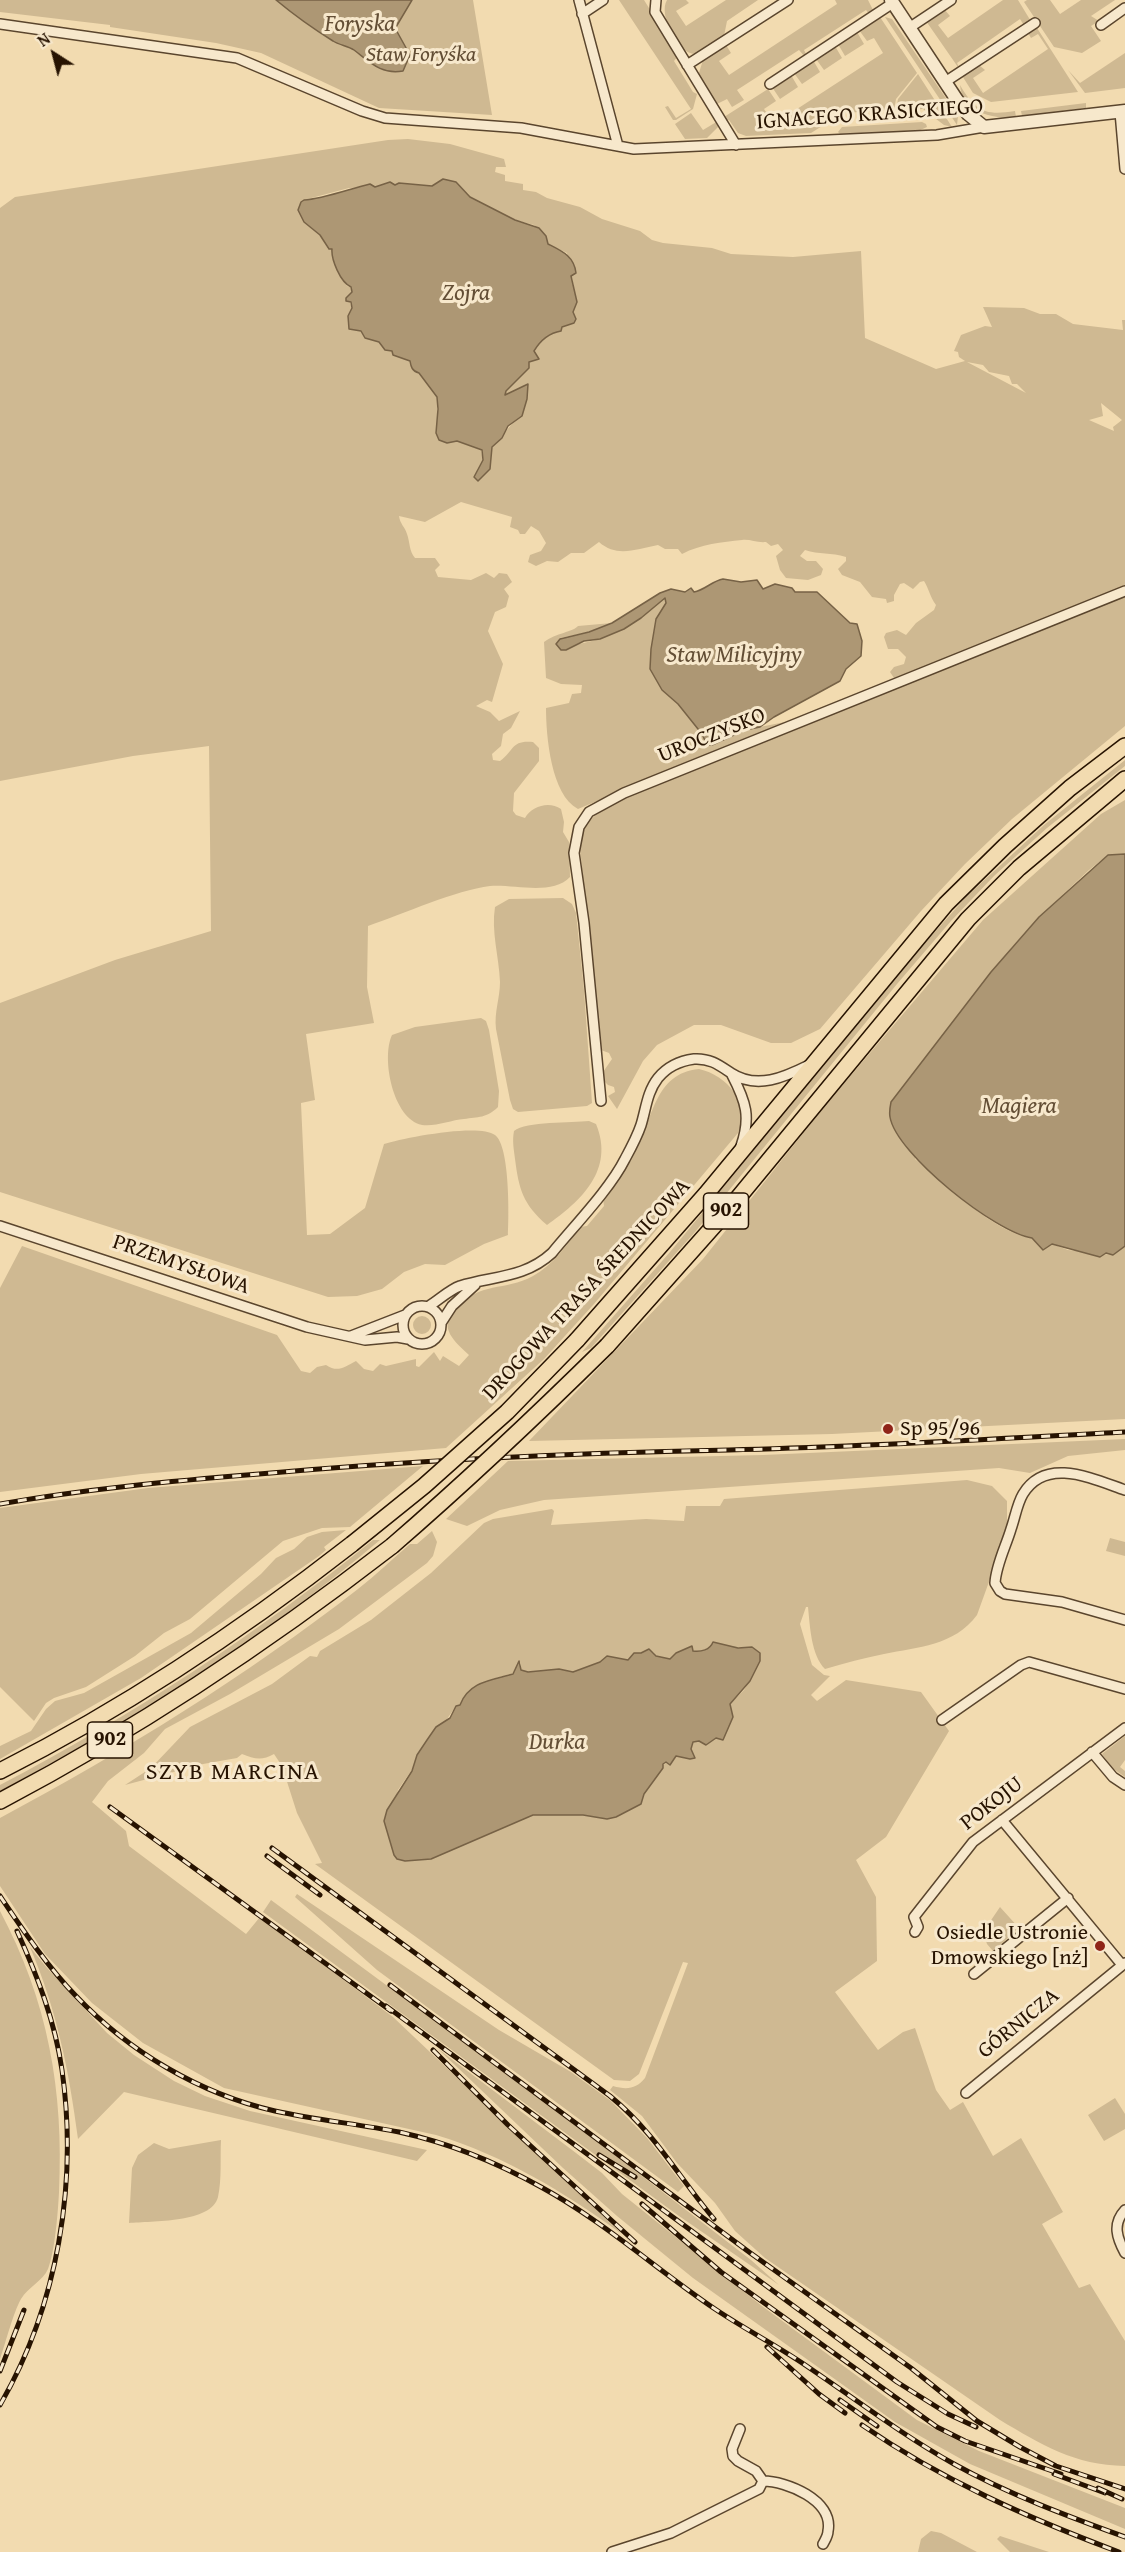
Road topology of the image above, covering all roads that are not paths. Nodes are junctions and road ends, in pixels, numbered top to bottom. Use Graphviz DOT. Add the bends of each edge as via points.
graph roads {
  1 [pos="579,0"];
  2 [pos="603,0"];
  3 [pos="657,0"];
  4 [pos="788,0"];
  5 [pos="951,0"];
  6 [pos="892,2"];
  7 [pos="1125,8"];
  8 [pos="582,14"];
  9 [pos="1035,22"];
  10 [pos="0,24"];
  11 [pos="1101,25"];
  12 [pos="909,28"];
  13 [pos="687,65"];
  14 [pos="945,82"];
  15 [pos="770,84"];
  16 [pos="1123,112"];
  17 [pos="984,127"];
  18 [pos="736,145"];
  19 [pos="618,146"];
  20 [pos="1125,169"];
  21 [pos="1125,591"];
  22 [pos="1125,746"];
  23 [pos="1125,779"];
  24 [pos="814,1062"];
  25 [pos="732,1074"];
  26 [pos="602,1101"];
  27 [pos="738,1155"];
  28 [pos="0,1226"];
  29 [pos="477,1283"];
  30 [pos="429,1306"];
  31 [pos="405,1315"];
  32 [pos="441,1323"];
  33 [pos="351,1336"];
  34 [pos="408,1339"];
  35 [pos="1125,1490"];
  36 [pos="1125,1620"];
  37 [pos="1125,1689"];
  38 [pos="942,1720"];
  39 [pos="1125,1728"];
  40 [pos="1092,1752"];
  41 [pos="0,1772"];
  42 [pos="1125,1785"];
  43 [pos="0,1801"];
  44 [pos="1002,1820"];
  45 [pos="1068,1898"];
  46 [pos="915,1932"];
  47 [pos="1123,1964"];
  48 [pos="974,1974"];
  49 [pos="966,2093"];
  50 [pos="1125,2210"];
  51 [pos="1125,2253"];
  52 [pos="740,2429"];
  53 [pos="763,2481"];
  54 [pos="823,2544"];
  55 [pos="612,2552"];
  1 -- 8 [label="street"];
  2 -- 8 [label="street"];
  3 -- 13 [label="street" via="656,12"];
  4 -- 13 [label="street"];
  5 -- 12 [label="street"];
  6 -- 12 [label="street"];
  6 -- 15 [label="street"];
  7 -- 11 [label="street"];
  8 -- 19 [label="street"];
  9 -- 14 [label="street"];
  10 -- 19 [label="street, IGNACEGO KRASICKIEGO" via="237,58 385,118 521,128"];
  12 -- 14 [label="street"];
  13 -- 18 [label="street"];
  14 -- 17 [label="street" via="968,114"];
  16 -- 17 [label="street, IGNACEGO KRASICKIEGO"];
  16 -- 20 [label="street"];
  17 -- 18 [label="street, IGNACEGO KRASICKIEGO" via="937,135"];
  18 -- 19 [label="street, IGNACEGO KRASICKIEGO" via="660,149"];
  21 -- 26 [label="street, UROCZYSKO" via="624,793 589,812 579,827 574,853"];
  22 -- 24 [label="main road, DROGOWA TRASA ŚREDNICOWA / 902" via="1070,788 946,904"];
  23 -- 43 [label="main road, 902, bridge" via="1019,868 968,919 728,1210 607,1346 496,1454 392,1545 320,1601 217,1673 76,1761"];
  24 -- 25 [label="street" via="767,1082"];
  24 -- 27 [label="main road, DROGOWA TRASA ŚREDNICOWA / 902"];
  25 -- 27 [label="street" via="740,1091 747,1127"];
  25 -- 29 [label="street" via="711,1060 684,1060 667,1069 651,1091 624,1162 552,1253 523,1272"];
  27 -- 41 [label="main road, DROGOWA TRASA ŚREDNICOWA / 902, bridge" via="577,1340 507,1412 424,1486 294,1589 199,1656 56,1743"];
  28 -- 33 [label="street, PRZEMYSŁOWA" via="307,1327"];
  29 -- 30 [label="street" via="457,1287"];
  29 -- 32 [label="street" via="452,1305"];
  30 -- 31 [label="street" via="415,1306"];
  30 -- 32 [label="street" via="438,1313"];
  31 -- 33 [label="street"];
  31 -- 34 [label="street" via="403,1327"];
  32 -- 34 [label="street" via="439,1335 431,1342 419,1344"];
  33 -- 34 [label="street, PRZEMYSŁOWA" via="365,1340 398,1336"];
  35 -- 36 [label="street" via="1065,1472 1051,1473 1036,1481 1021,1499 995,1583 1005,1594 1062,1602"];
  37 -- 38 [label="street" via="1029,1662"];
  39 -- 40 [label="street, POKOJU"];
  40 -- 42 [label="street"];
  40 -- 44 [label="street, POKOJU"];
  44 -- 45 [label="street"];
  44 -- 46 [label="street, POKOJU" via="964,1851 914,1917 918,1927"];
  45 -- 47 [label="street"];
  45 -- 48 [label="street"];
  47 -- 49 [label="street, GÓRNICZA"];
  50 -- 51 [label="street" via="1117,2224"];
  52 -- 53 [label="street" via="733,2456 756,2471"];
  53 -- 54 [label="street" via="785,2485 818,2504 829,2528"];
  53 -- 55 [label="street" via="755,2492 671,2533"];
}
